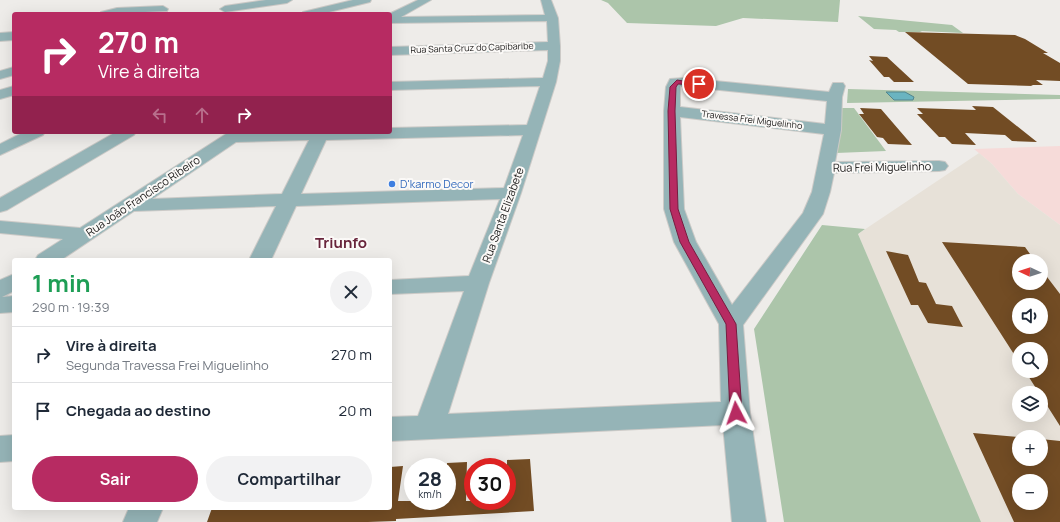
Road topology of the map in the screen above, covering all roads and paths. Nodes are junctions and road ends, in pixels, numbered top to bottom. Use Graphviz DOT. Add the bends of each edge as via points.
graph roads {
  1 [pos="233,0"];
  2 [pos="287,0"];
  3 [pos="366,0"];
  4 [pos="426,0"];
  5 [pos="163,9"];
  6 [pos="549,9"];
  7 [pos="113,12"];
  8 [pos="223,12"];
  9 [pos="315,12"];
  10 [pos="392,18"];
  11 [pos="392,19"];
  12 [pos="12,36"];
  13 [pos="0,37"];
  14 [pos="554,46"];
  15 [pos="392,51"];
  16 [pos="12,67"];
  17 [pos="0,70"];
  18 [pos="12,72"];
  19 [pos="0,75"];
  20 [pos="549,82"];
  21 [pos="392,86"];
  22 [pos="12,91"];
  23 [pos="0,95"];
  24 [pos="0,100"];
  25 [pos="12,103"];
  26 [pos="672,111"];
  27 [pos="533,130"];
  28 [pos="833,130"];
  29 [pos="392,133"];
  30 [pos="33,134"];
  31 [pos="125,134"];
  32 [pos="320,134"];
  33 [pos="236,135"];
  34 [pos="0,150"];
  35 [pos="939,166"];
  36 [pos="825,168"];
  37 [pos="512,193"];
  38 [pos="286,201"];
  39 [pos="131,204"];
  40 [pos="0,206"];
  41 [pos="0,227"];
  42 [pos="85,235"];
  43 [pos="49,258"];
  44 [pos="261,258"];
  45 [pos="12,282"];
  46 [pos="478,283"];
  47 [pos="392,287"];
  48 [pos="0,290"];
  49 [pos="12,304"];
  50 [pos="0,305"];
  51 [pos="731,324"];
  52 [pos="736,413"];
  53 [pos="429,427"];
  54 [pos="392,429"];
  55 [pos="12,448"];
  56 [pos="0,449"];
  57 [pos="145,510"];
  58 [pos="140,522"];
  59 [pos="749,522"];
  1 -- 8 [label="street"];
  2 -- 8 [label="street"];
  3 -- 9 [label="street"];
  4 -- 10 [label="street"];
  5 -- 7 [label="street"];
  6 -- 11 [label="street" via="425,19"];
  6 -- 14 [label="street, Rua Santa Elizabete"];
  12 -- 13 [label="street"];
  14 -- 15 [label="street, Rua Santa Cruz do Capibaribe"];
  14 -- 20 [label="street, Rua Santa Elizabete" via="554,61"];
  16 -- 17 [label="street"];
  18 -- 19 [label="street"];
  20 -- 21 [label="street"];
  20 -- 27 [label="street, Rua Santa Elizabete"];
  22 -- 23 [label="street"];
  24 -- 25 [label="street"];
  26 -- 28 [label="street, Travessa Frei Miguelinho"];
  26 -- 28 [label="street" via="675,82 836,92"];
  26 -- 51 [label="street" via="674,209 677,222 685,242"];
  27 -- 29 [label="street"];
  27 -- 37 [label="street, Rua Santa Elizabete"];
  28 -- 36 [label="street"];
  30 -- 34 [label="street"];
  31 -- 40 [label="street"];
  32 -- 33 [label="street"];
  32 -- 38 [label="street"];
  33 -- 39 [label="street, Rua João Francisco Ribeiro"];
  35 -- 36 [label="street, Rua Frei Miguelinho"];
  36 -- 51 [label="street" via="821,192 813,214"];
  37 -- 38 [label="street"];
  37 -- 46 [label="street, Rua Santa Elizabete"];
  38 -- 39 [label="street"];
  38 -- 44 [label="street"];
  39 -- 42 [label="street, Rua João Francisco Ribeiro"];
  41 -- 42 [label="street"];
  42 -- 43 [label="street, Rua João Francisco Ribeiro"];
  45 -- 48 [label="street"];
  46 -- 47 [label="street"];
  46 -- 53 [label="street, Rua Santa Elizabete"];
  49 -- 50 [label="street"];
  51 -- 52 [label="street"];
  52 -- 53 [label="street"];
  52 -- 59 [label="street"];
  53 -- 54 [label="street"];
  55 -- 56 [label="street"];
  57 -- 58 [label="street"];
}
